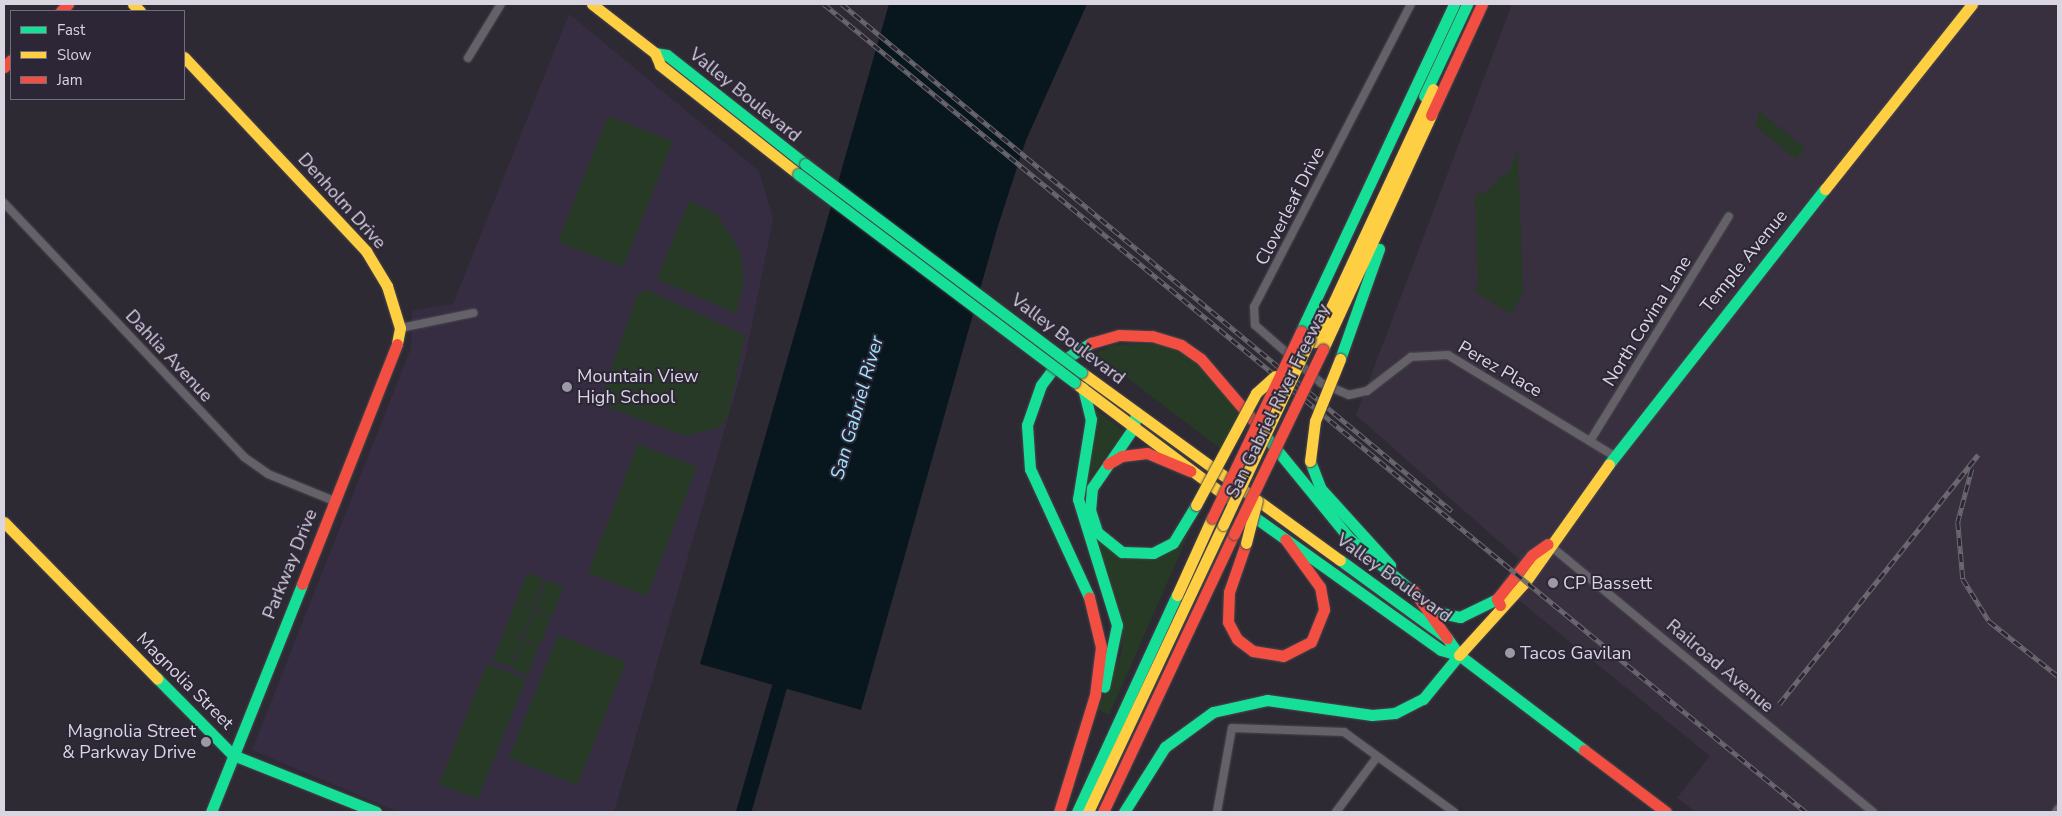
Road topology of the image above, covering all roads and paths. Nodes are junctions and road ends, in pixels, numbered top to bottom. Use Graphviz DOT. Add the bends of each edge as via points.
graph roads {
  1 [pos="501,4"];
  2 [pos="592,4"];
  3 [pos="1412,4"];
  4 [pos="1454,4"];
  5 [pos="1467,4"];
  6 [pos="1472,4"];
  7 [pos="1482,4"];
  8 [pos="1972,4"];
  9 [pos="655,53"];
  10 [pos="185,58"];
  11 [pos="468,58"];
  12 [pos="1406,173"];
  13 [pos="4,203"];
  14 [pos="1729,216"];
  15 [pos="473,312"];
  16 [pos="400,328"];
  17 [pos="1312,340"];
  18 [pos="1281,370"];
  19 [pos="1078,385"];
  20 [pos="1341,394"];
  21 [pos="1136,412"];
  22 [pos="1134,427"];
  23 [pos="1590,441"];
  24 [pos="1614,456"];
  25 [pos="1266,465"];
  26 [pos="1106,466"];
  27 [pos="1190,471"];
  28 [pos="334,501"];
  29 [pos="4,522"];
  30 [pos="1228,529"];
  31 [pos="1285,538"];
  32 [pos="1548,544"];
  33 [pos="1419,597"];
  34 [pos="1498,602"];
  35 [pos="1432,611"];
  36 [pos="1447,638"];
  37 [pos="1459,655"];
  38 [pos="1085,733"];
  39 [pos="233,756"];
  40 [pos="1377,757"];
  41 [pos="211,812"];
  42 [pos="376,812"];
  43 [pos="1059,812"];
  44 [pos="1076,812"];
  45 [pos="1088,812"];
  46 [pos="1094,812"];
  47 [pos="1103,812"];
  48 [pos="1124,812"];
  49 [pos="1216,812"];
  50 [pos="1336,812"];
  51 [pos="1454,812"];
  52 [pos="1666,812"];
  53 [pos="1874,812"];
  1 -- 11 [label="street"];
  2 -- 9 [label="main road, Valley Boulevard"];
  3 -- 20 [label="street, Cloverleaf Drive" via="1253,311 1255,325 1321,383"];
  4 -- 17 [label="main road, San Gabriel River Freeway"];
  5 -- 17 [label="main road"];
  6 -- 17 [label="main road"];
  7 -- 12 [label="main road, San Gabriel River Freeway"];
  8 -- 24 [label="main road, Temple Avenue"];
  9 -- 19 [label="main road, Valley Boulevard, bridge" via="660,65 798,174"];
  9 -- 21 [label="main road, Valley Boulevard, bridge" via="667,55 805,164"];
  10 -- 16 [label="main road, Denholm Drive" via="366,250 387,286"];
  12 -- 17 [label="main road, San Gabriel River Freeway"];
  12 -- 33 [label="main road, bridge" via="1316,421 1310,461 1326,495"];
  13 -- 28 [label="street, Dahlia Avenue" via="244,457 268,474"];
  14 -- 23 [label="street, North Covina Lane"];
  15 -- 16 [label="street"];
  16 -- 28 [label="main road, Parkway Drive"];
  17 -- 18 [label="main road, San Gabriel River Freeway, bridge"];
  17 -- 25 [label="main road, San Gabriel River Freeway, bridge"];
  17 -- 30 [label="main road, bridge"];
  18 -- 26 [label="main road, bridge" via="1256,393 1181,533 1162,550 1144,555 1122,552 1097,532 1090,510 1092,488"];
  18 -- 44 [label="main road, San Gabriel River Freeway, bridge"];
  19 -- 22 [label="main road, Valley Boulevard"];
  19 -- 38 [label="main road" via="1091,425 1078,499 1113,601 1116,625 1112,659"];
  20 -- 23 [label="street, Perez Place" via="1367,391 1411,357 1439,353 1470,366"];
  21 -- 22 [label="main road"];
  21 -- 36 [label="main road, Valley Boulevard"];
  22 -- 26 [label="main road"];
  22 -- 27 [label="main road, Valley Boulevard"];
  23 -- 24 [label="street, Perez Place"];
  24 -- 32 [label="main road, Temple Avenue"];
  25 -- 30 [label="main road, San Gabriel River Freeway, bridge"];
  25 -- 31 [label="main road, bridge" via="1246,543 1229,592 1228,622 1237,639 1253,651 1283,656 1311,642 1324,609 1320,587"];
  26 -- 27 [label="main road" via="1122,456 1147,453"];
  27 -- 31 [label="main road, Valley Boulevard"];
  28 -- 39 [label="main road, Parkway Drive"];
  29 -- 39 [label="main road, Magnolia Street"];
  30 -- 45 [label="main road"];
  30 -- 46 [label="main road"];
  30 -- 47 [label="main road, San Gabriel River Freeway"];
  31 -- 37 [label="main road, Valley Boulevard" via="1441,650"];
  32 -- 34 [label="main road, Temple Avenue" via="1532,555"];
  32 -- 53 [label="street, Railroad Avenue"];
  33 -- 35 [label="main road"];
  33 -- 38 [label="main road" via="1324,512 1196,355 1169,340 1142,334 1114,336 1085,345 1057,364 1041,385 1030,410 1026,440 1034,483 1081,578 1099,630 1099,678"];
  34 -- 35 [label="main road" via="1460,617"];
  34 -- 37 [label="main road, Temple Avenue"];
  35 -- 36 [label="main road"];
  36 -- 37 [label="main road, Valley Boulevard"];
  37 -- 48 [label="main road, Temple Avenue" via="1423,699 1395,713 1372,715 1267,700 1238,703 1207,715 1165,747"];
  37 -- 52 [label="main road, Valley Boulevard"];
  38 -- 43 [label="main road"];
  39 -- 41 [label="main road, Parkway Drive"];
  39 -- 42 [label="main road, Magnolia Street"];
  40 -- 49 [label="street" via="1344,732 1232,728"];
  40 -- 50 [label="street"];
  40 -- 51 [label="street"];
}
